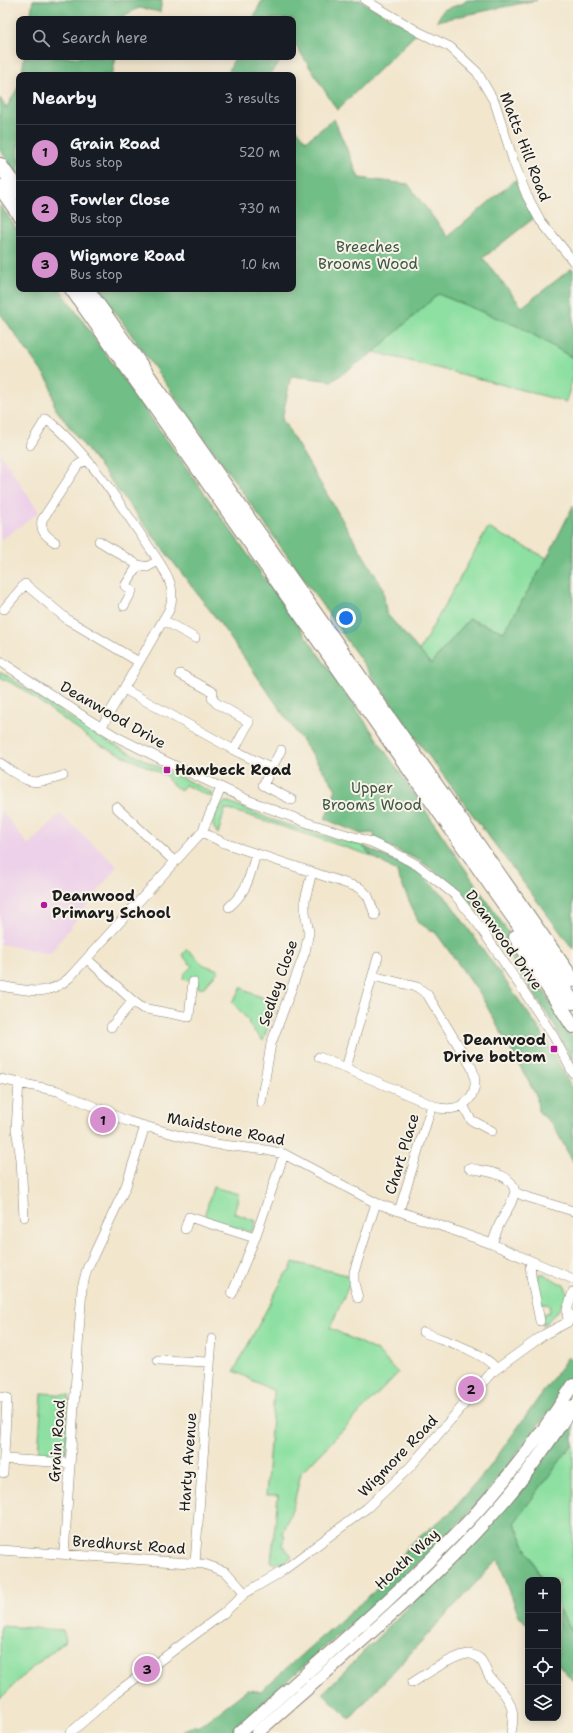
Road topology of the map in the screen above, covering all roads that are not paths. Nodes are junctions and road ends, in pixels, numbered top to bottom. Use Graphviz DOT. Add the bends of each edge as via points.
graph roads {
  1 [pos="365,0"];
  2 [pos="0,165"];
  3 [pos="0,187"];
  4 [pos="16,188"];
  5 [pos="16,210"];
  6 [pos="573,261"];
  7 [pos="74,292"];
  8 [pos="89,292"];
  9 [pos="30,446"];
  10 [pos="86,460"];
  11 [pos="99,541"];
  12 [pos="55,542"];
  13 [pos="158,562"];
  14 [pos="138,565"];
  15 [pos="124,606"];
  16 [pos="4,609"];
  17 [pos="163,620"];
  18 [pos="195,638"];
  19 [pos="0,661"];
  20 [pos="139,662"];
  21 [pos="180,674"];
  22 [pos="124,689"];
  23 [pos="101,728"];
  24 [pos="234,750"];
  25 [pos="281,750"];
  26 [pos="0,763"];
  27 [pos="272,769"];
  28 [pos="63,776"];
  29 [pos="221,788"];
  30 [pos="292,800"];
  31 [pos="116,807"];
  32 [pos="202,832"];
  33 [pos="256,854"];
  34 [pos="175,862"];
  35 [pos="312,872"];
  36 [pos="486,878"];
  37 [pos="514,896"];
  38 [pos="229,907"];
  39 [pos="374,915"];
  40 [pos="378,957"];
  41 [pos="87,959"];
  42 [pos="573,963"];
  43 [pos="373,976"];
  44 [pos="573,980"];
  45 [pos="193,982"];
  46 [pos="0,986"];
  47 [pos="133,1002"];
  48 [pos="573,1002"];
  49 [pos="573,1026"];
  50 [pos="111,1027"];
  51 [pos="319,1057"];
  52 [pos="346,1068"];
  53 [pos="573,1074"];
  54 [pos="0,1079"];
  55 [pos="19,1082"];
  56 [pos="262,1102"];
  57 [pos="432,1105"];
  58 [pos="463,1105"];
  59 [pos="145,1126"];
  60 [pos="492,1130"];
  61 [pos="284,1154"];
  62 [pos="469,1168"];
  63 [pos="515,1192"];
  64 [pos="376,1203"];
  65 [pos="399,1211"];
  66 [pos="573,1211"];
  67 [pos="24,1217"];
  68 [pos="185,1229"];
  69 [pos="255,1238"];
  70 [pos="492,1244"];
  71 [pos="530,1261"];
  72 [pos="573,1279"];
  73 [pos="573,1292"];
  74 [pos="232,1294"];
  75 [pos="358,1298"];
  76 [pos="547,1309"];
  77 [pos="538,1311"];
  78 [pos="540,1320"];
  79 [pos="571,1321"];
  80 [pos="423,1332"];
  81 [pos="212,1339"];
  82 [pos="158,1360"];
  83 [pos="210,1362"];
  84 [pos="496,1368"];
  85 [pos="573,1385"];
  86 [pos="0,1397"];
  87 [pos="573,1406"];
  88 [pos="4,1459"];
  89 [pos="70,1463"];
  90 [pos="3,1473"];
  91 [pos="0,1550"];
  92 [pos="64,1554"];
  93 [pos="195,1563"];
  94 [pos="245,1593"];
  95 [pos="412,1683"];
  96 [pos="70,1733"];
  97 [pos="238,1733"];
  98 [pos="257,1733"];
  99 [pos="511,1733"];
  1 -- 6 [label="street, Matts Hill Road" via="450,47 477,72 495,103 527,196 540,220"];
  2 -- 4 [label="highway"];
  3 -- 5 [label="highway"];
  7 -- 36 [label="highway"];
  8 -- 37 [label="highway"];
  9 -- 10 [label="street" via="46,419 65,435"];
  10 -- 12 [label="street" via="78,466 42,520 44,534"];
  10 -- 13 [label="street"];
  11 -- 14 [label="street"];
  13 -- 14 [label="street" via="148,567"];
  13 -- 17 [label="street" via="168,578 172,596 171,606"];
  14 -- 15 [label="street" via="125,586 132,591"];
  16 -- 20 [label="street" via="25,584 68,620"];
  17 -- 18 [label="street"];
  17 -- 20 [label="street"];
  19 -- 23 [label="street, Deanwood Drive"];
  20 -- 22 [label="street"];
  21 -- 24 [label="street" via="212,692 212,698 216,703 249,722"];
  22 -- 23 [label="street"];
  22 -- 24 [label="street"];
  23 -- 29 [label="street, Deanwood Drive"];
  24 -- 27 [label="street"];
  25 -- 27 [label="street"];
  26 -- 28 [label="street" via="23,779 33,782"];
  27 -- 30 [label="street" via="264,784"];
  29 -- 32 [label="street"];
  29 -- 53 [label="street, Deanwood Drive" via="284,815 377,845 417,865 437,880 455,896 478,924 536,1008"];
  31 -- 34 [label="street"];
  32 -- 33 [label="street"];
  32 -- 34 [label="street"];
  33 -- 35 [label="street"];
  33 -- 38 [label="street" via="246,887 241,896"];
  34 -- 41 [label="street"];
  35 -- 39 [label="street" via="363,890 368,896"];
  35 -- 56 [label="street, Sedley Close" via="305,900 307,942 272,1044"];
  36 -- 48 [label="highway"];
  36 -- 49 [label="highway" via="502,915"];
  37 -- 42 [label="highway" via="531,909"];
  37 -- 44 [label="highway"];
  40 -- 43 [label="street"];
  41 -- 46 [label="street" via="66,981 53,989 34,991"];
  41 -- 47 [label="street"];
  43 -- 52 [label="street"];
  43 -- 58 [label="street" via="417,987 429,998 476,1079 474,1090"];
  45 -- 47 [label="street" via="189,1018 148,1010"];
  47 -- 50 [label="street"];
  51 -- 52 [label="street, Chart Place"];
  52 -- 57 [label="street, Chart Place"];
  54 -- 55 [label="street, Maidstone Road"];
  55 -- 59 [label="street, Maidstone Road" via="58,1091 127,1121"];
  55 -- 67 [label="street" via="16,1129 21,1159"];
  57 -- 58 [label="street, Chart Place" via="449,1109"];
  57 -- 65 [label="street, Chart Place"];
  58 -- 60 [label="street" via="471,1120"];
  59 -- 61 [label="street, Maidstone Road" via="204,1142"];
  59 -- 89 [label="street, Grain Road" via="126,1186 83,1283"];
  61 -- 64 [label="street, Maidstone Road"];
  61 -- 69 [label="street"];
  62 -- 63 [label="street" via="505,1176 511,1181"];
  63 -- 66 [label="street"];
  63 -- 70 [label="street"];
  64 -- 65 [label="street, Maidstone Road"];
  64 -- 75 [label="street" via="354,1272"];
  65 -- 70 [label="street, Maidstone Road"];
  68 -- 69 [label="street" via="189,1217"];
  69 -- 74 [label="street"];
  70 -- 71 [label="street, Maidstone Road"];
  71 -- 72 [label="street, Maidstone Road"];
  71 -- 77 [label="street"];
  73 -- 79 [label="street" via="567,1310"];
  76 -- 77 [label="street"];
  77 -- 78 [label="street"];
  79 -- 84 [label="street, Wigmore Road" via="545,1334"];
  80 -- 84 [label="street" via="477,1353"];
  81 -- 83 [label="street, Harty Avenue"];
  82 -- 83 [label="street"];
  83 -- 93 [label="street, Harty Avenue"];
  84 -- 94 [label="street, Wigmore Road" via="410,1467 378,1499 347,1525 281,1572"];
  85 -- 97 [label="main road, Hoath Way" via="514,1469 454,1536"];
  86 -- 88 [label="street" via="7,1398"];
  87 -- 98 [label="main road, Hoath Way" via="522,1478 457,1551"];
  88 -- 89 [label="street"];
  88 -- 90 [label="street"];
  89 -- 92 [label="street, Grain Road"];
  91 -- 92 [label="street, Bredhurst Road"];
  92 -- 93 [label="street, Bredhurst Road"];
  93 -- 94 [label="street, Bredhurst Road" via="216,1567 226,1572"];
  94 -- 96 [label="street, Wigmore Road" via="224,1613 116,1693"];
  95 -- 99 [label="street" via="460,1656 475,1655 480,1658 488,1675 505,1694 510,1704 513,1716"];
}
